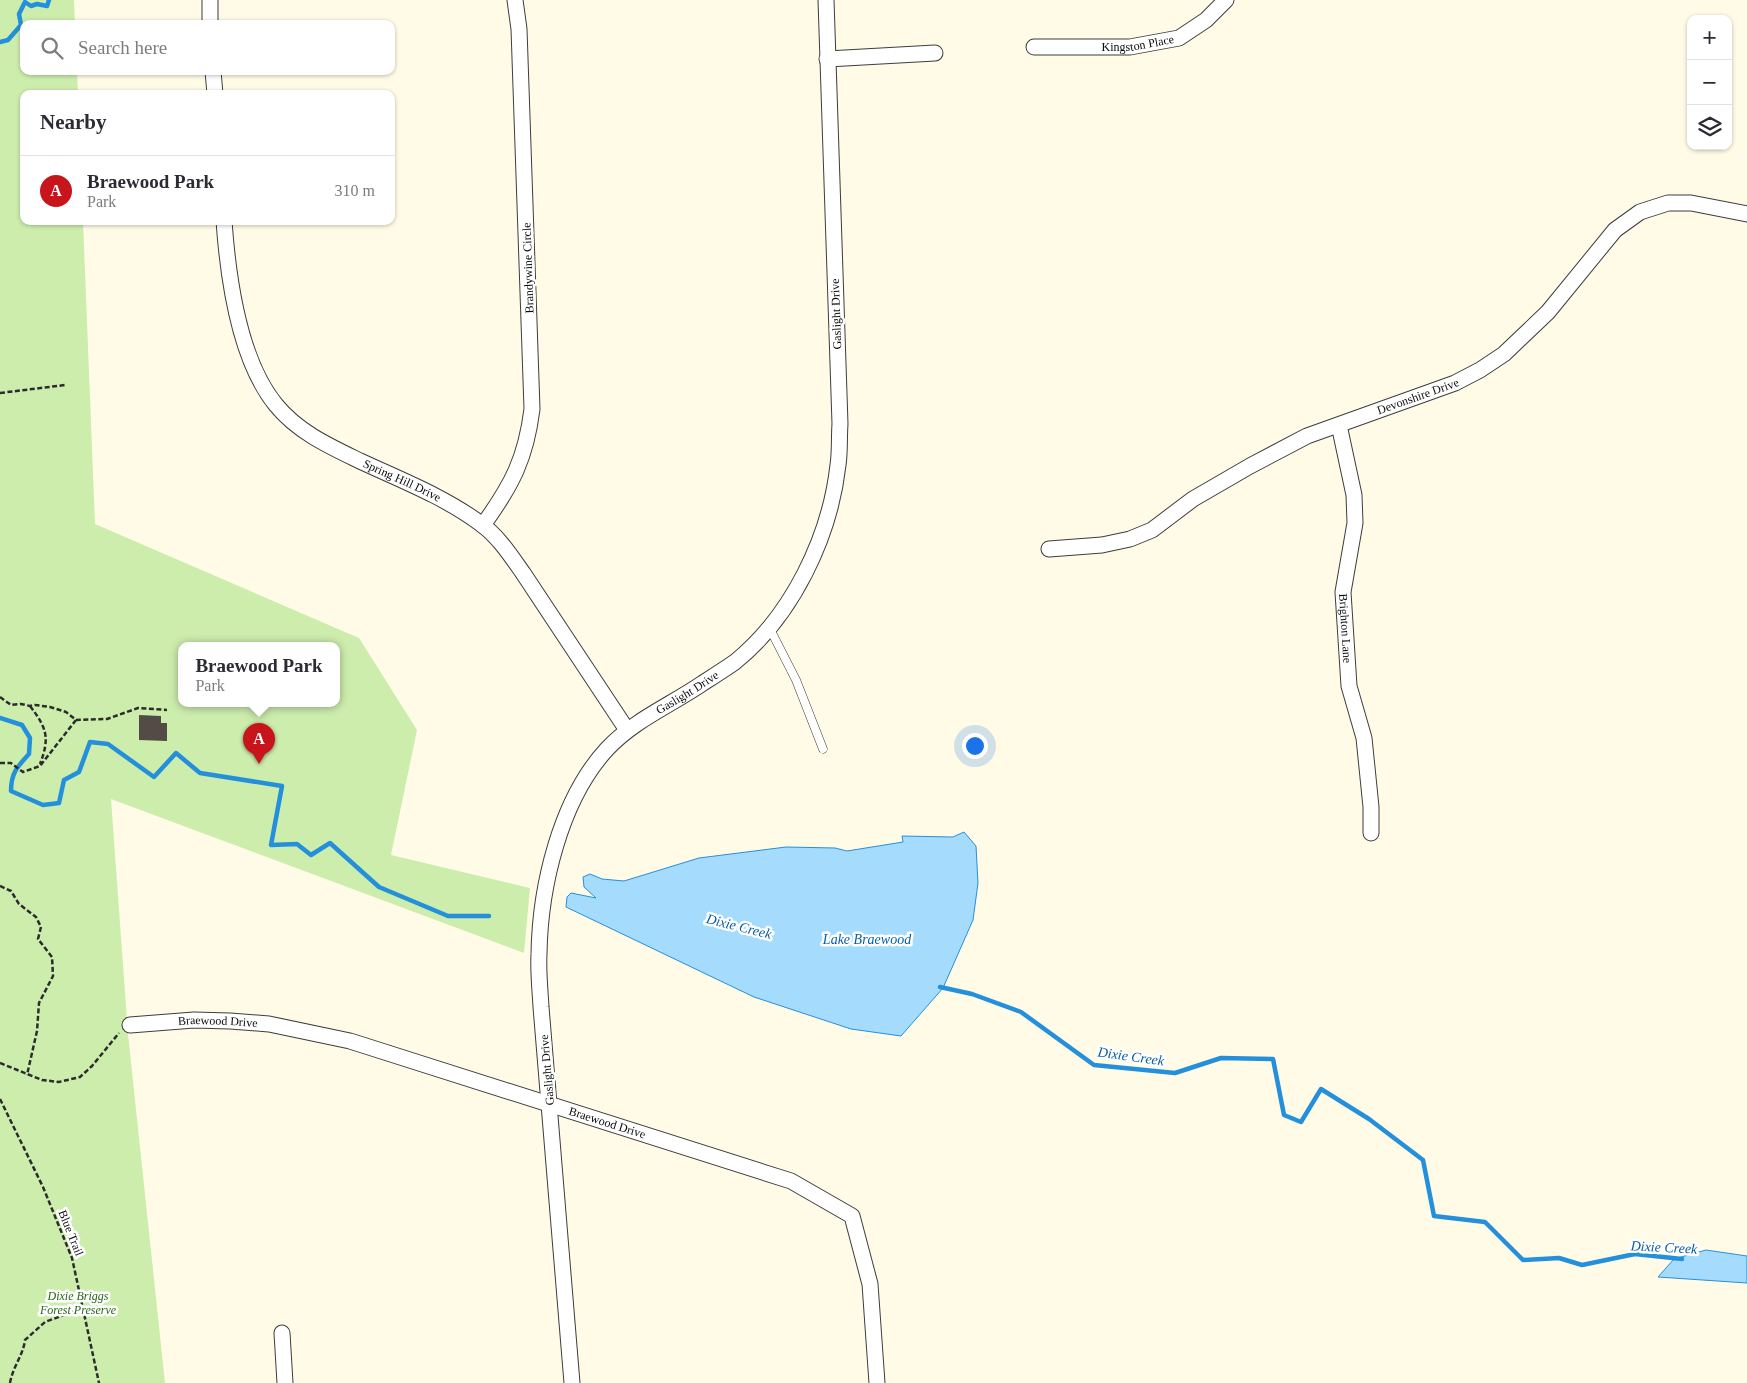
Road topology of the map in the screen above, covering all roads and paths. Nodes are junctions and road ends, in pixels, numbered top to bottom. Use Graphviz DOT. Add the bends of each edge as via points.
graph roads {
  1 [pos="210,0"];
  2 [pos="515,0"];
  3 [pos="826,0"];
  4 [pos="1226,0"];
  5 [pos="210,20"];
  6 [pos="1034,46"];
  7 [pos="935,53"];
  8 [pos="828,59"];
  9 [pos="213,75"];
  10 [pos="215,90"];
  11 [pos="1747,214"];
  12 [pos="224,225"];
  13 [pos="65,385"];
  14 [pos="0,392"];
  15 [pos="1339,425"];
  16 [pos="483,525"];
  17 [pos="1049,550"];
  18 [pos="769,627"];
  19 [pos="0,697"];
  20 [pos="30,706"];
  21 [pos="167,710"];
  22 [pos="76,720"];
  23 [pos="627,730"];
  24 [pos="823,749"];
  25 [pos="0,763"];
  26 [pos="40,766"];
  27 [pos="1371,833"];
  28 [pos="0,886"];
  29 [pos="130,1025"];
  30 [pos="0,1063"];
  31 [pos="27,1075"];
  32 [pos="0,1099"];
  33 [pos="549,1103"];
  34 [pos="83,1308"];
  35 [pos="282,1333"];
  36 [pos="10,1383"];
  37 [pos="98,1383"];
  38 [pos="286,1383"];
  39 [pos="572,1383"];
  40 [pos="877,1383"];
  1 -- 5 [label="street"];
  2 -- 16 [label="street, Brandywine Circle" via="519,29 532,408 519,466 504,496"];
  3 -- 8 [label="street, Gaslight Drive"];
  4 -- 6 [label="street, Kingston Place" via="1206,20 1179,38 1130,47"];
  7 -- 8 [label="street"];
  8 -- 18 [label="street, Gaslight Drive" via="840,424 838,465 830,509 814,556 784,610"];
  9 -- 10 [label="street"];
  11 -- 15 [label="street, Devonshire Drive" via="1691,203 1668,203 1640,212 1615,230 1548,312 1504,354 1455,383"];
  12 -- 16 [label="street, Spring Hill Drive" via="238,322 261,382 275,404 314,438 446,501"];
  13 -- 14 [label="path"];
  15 -- 17 [label="street, Devonshire Drive" via="1307,436 1250,466 1193,499 1152,530 1102,545"];
  15 -- 27 [label="street, Brighton Lane" via="1354,495 1355,524 1343,592 1349,686 1364,738"];
  16 -- 23 [label="street, Spring Hill Drive" via="523,572"];
  18 -- 23 [label="street, Gaslight Drive" via="735,662"];
  18 -- 24 [label="lane" via="796,680"];
  19 -- 20 [label="path" via="11,705"];
  20 -- 22 [label="path" via="50,707 66,712"];
  20 -- 26 [label="path" via="45,729 46,748"];
  21 -- 22 [label="path" via="138,708 107,719"];
  22 -- 26 [label="path"];
  23 -- 33 [label="street, Gaslight Drive" via="606,750 576,794 552,862 539,955"];
  25 -- 26 [label="path" via="11,763 23,772"];
  28 -- 31 [label="path" via="11,891 18,904 36,917 41,927 38,938 52,957 53,976 39,1003"];
  29 -- 31 [label="path" via="120,1031 80,1078 59,1082"];
  29 -- 33 [label="street, Braewood Drive" via="194,1020 269,1024 350,1041"];
  30 -- 31 [label="path"];
  32 -- 34 [label="path, Blue Trail" via="43,1187 72,1258"];
  33 -- 39 [label="street, Gaslight Drive"];
  33 -- 40 [label="street, Braewood Drive" via="791,1181 852,1216 870,1284"];
  34 -- 36 [label="path" via="45,1322 25,1340"];
  34 -- 37 [label="path, Blue Trail"];
  35 -- 38 [label="street"];
}
